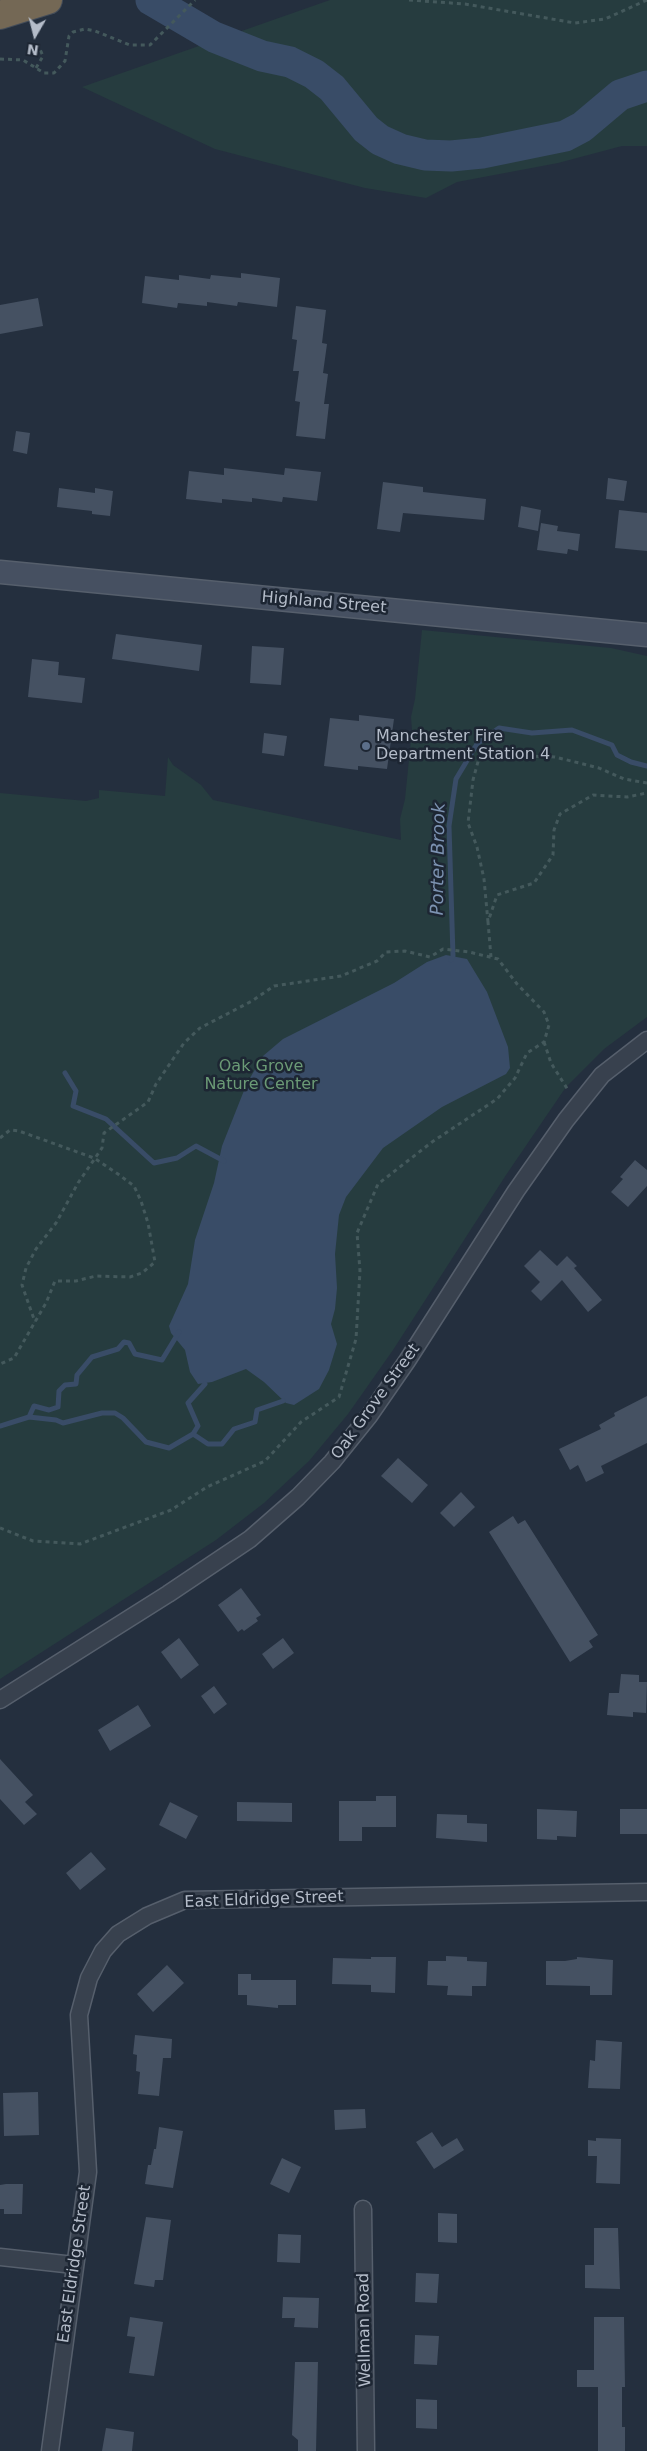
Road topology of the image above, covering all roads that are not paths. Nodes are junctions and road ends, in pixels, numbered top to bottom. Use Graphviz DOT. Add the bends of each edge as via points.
graph roads {
  1 [pos="48,0"];
  2 [pos="9,12"];
  3 [pos="0,572"];
  4 [pos="647,636"];
  5 [pos="647,1040"];
  6 [pos="0,1700"];
  7 [pos="647,1892"];
  8 [pos="363,2209"];
  9 [pos="0,2257"];
  10 [pos="74,2265"];
  11 [pos="50,2451"];
  12 [pos="366,2451"];
  1 -- 2 [label="highway"];
  3 -- 4 [label="main road, Highland Street"];
  5 -- 6 [label="street, Oak Grove Street" via="602,1075 578,1104 516,1191 375,1408 298,1497 250,1539"];
  7 -- 10 [label="street, East Eldridge Street" via="185,1900 147,1916 118,1934 103,1951 89,1978 79,2015 88,2172"];
  8 -- 12 [label="street, Wellman Road"];
  9 -- 10 [label="street"];
  10 -- 11 [label="street, East Eldridge Street"];
}
